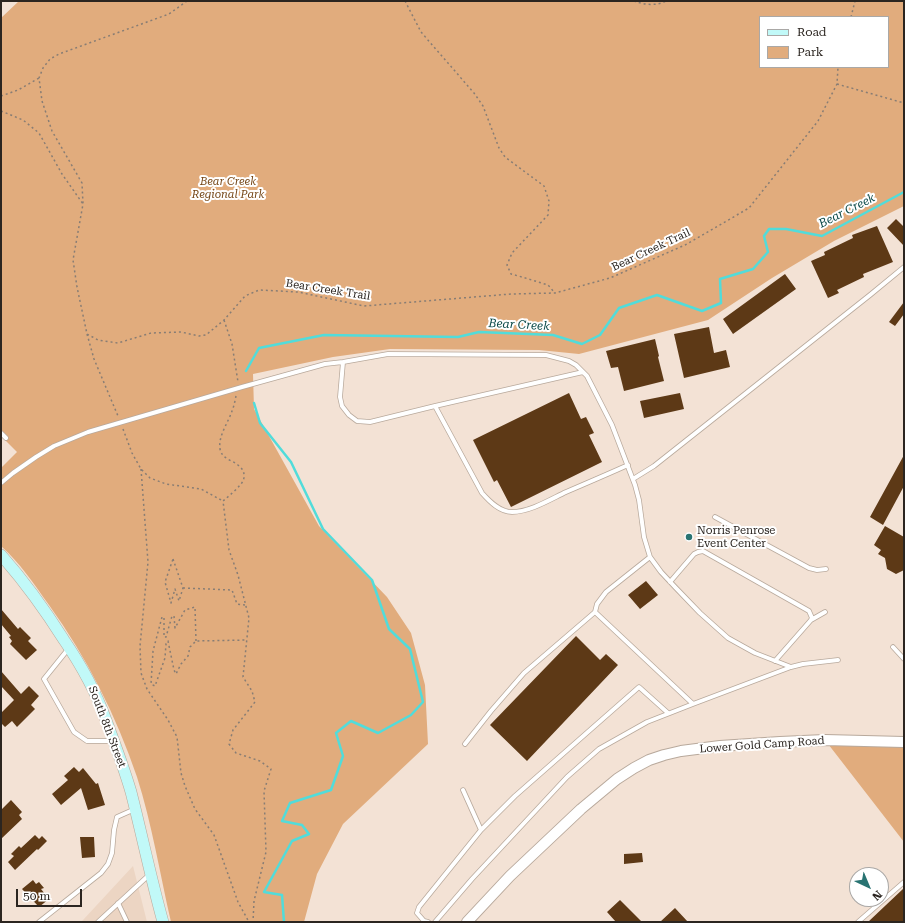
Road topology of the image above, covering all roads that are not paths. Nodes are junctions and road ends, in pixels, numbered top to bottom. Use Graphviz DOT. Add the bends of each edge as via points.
graph roads {
  1 [pos="904,267"];
  2 [pos="343,362"];
  3 [pos="583,372"];
  4 [pos="434,406"];
  5 [pos="1,433"];
  6 [pos="6,438"];
  7 [pos="628,465"];
  8 [pos="633,479"];
  9 [pos="1,483"];
  10 [pos="715,517"];
  11 [pos="1,555"];
  12 [pos="650,557"];
  13 [pos="826,569"];
  14 [pos="670,582"];
  15 [pos="595,612"];
  16 [pos="825,612"];
  17 [pos="811,620"];
  18 [pos="893,647"];
  19 [pos="70,648"];
  20 [pos="904,659"];
  21 [pos="838,660"];
  22 [pos="774,661"];
  23 [pos="791,667"];
  24 [pos="693,704"];
  25 [pos="668,713"];
  26 [pos="114,741"];
  27 [pos="904,742"];
  28 [pos="465,744"];
  29 [pos="463,790"];
  30 [pos="135,809"];
  31 [pos="481,830"];
  32 [pos="150,873"];
  33 [pos="904,882"];
  34 [pos="118,903"];
  35 [pos="39,922"];
  36 [pos="98,922"];
  37 [pos="127,922"];
  38 [pos="163,922"];
  39 [pos="428,922"];
  40 [pos="435,922"];
  41 [pos="468,922"];
  42 [pos="858,922"];
  1 -- 8 [label="lane" via="654,466"];
  2 -- 3 [label="lane" via="388,354 546,355 569,361"];
  2 -- 4 [label="lane" via="340,397 342,406 357,421 370,422"];
  2 -- 9 [label="lane" via="325,364 88,432 54,446"];
  3 -- 4 [label="lane"];
  3 -- 7 [label="lane" via="612,425"];
  4 -- 7 [label="lane" via="482,493 502,510 512,512 529,509"];
  5 -- 6 [label="lane"];
  7 -- 8 [label="lane"];
  8 -- 12 [label="lane"];
  10 -- 13 [label="lane" via="809,568"];
  11 -- 19 [label="main road, South 8th Street" via="42,606"];
  12 -- 14 [label="lane"];
  12 -- 15 [label="lane" via="606,592 597,604"];
  14 -- 17 [label="lane" via="694,554 703,551 809,611"];
  14 -- 22 [label="lane" via="728,638"];
  15 -- 24 [label="lane"];
  15 -- 28 [label="lane" via="524,673 490,710"];
  16 -- 17 [label="lane"];
  17 -- 22 [label="lane"];
  18 -- 20 [label="lane"];
  19 -- 26 [label="main road, South 8th Street" via="90,683"];
  19 -- 26 [label="lane" via="44,679 74,732 87,741"];
  21 -- 23 [label="lane"];
  22 -- 23 [label="lane"];
  23 -- 24 [label="lane"];
  24 -- 25 [label="lane"];
  25 -- 31 [label="lane" via="639,687 515,796"];
  25 -- 40 [label="lane" via="599,748 567,777"];
  26 -- 30 [label="main road, South 8th Street"];
  27 -- 41 [label="street, Lower Gold Camp Road" via="825,740 727,745 681,751 649,760 617,778 586,805 510,876"];
  29 -- 31 [label="lane"];
  30 -- 32 [label="main road, South 8th Street"];
  30 -- 35 [label="lane" via="117,817 112,853 101,873"];
  31 -- 39 [label="lane" via="419,907 418,913"];
  32 -- 34 [label="lane"];
  32 -- 38 [label="main road, South 8th Street"];
  33 -- 42 [label="lane"];
  34 -- 36 [label="lane"];
  34 -- 37 [label="lane"];
}
